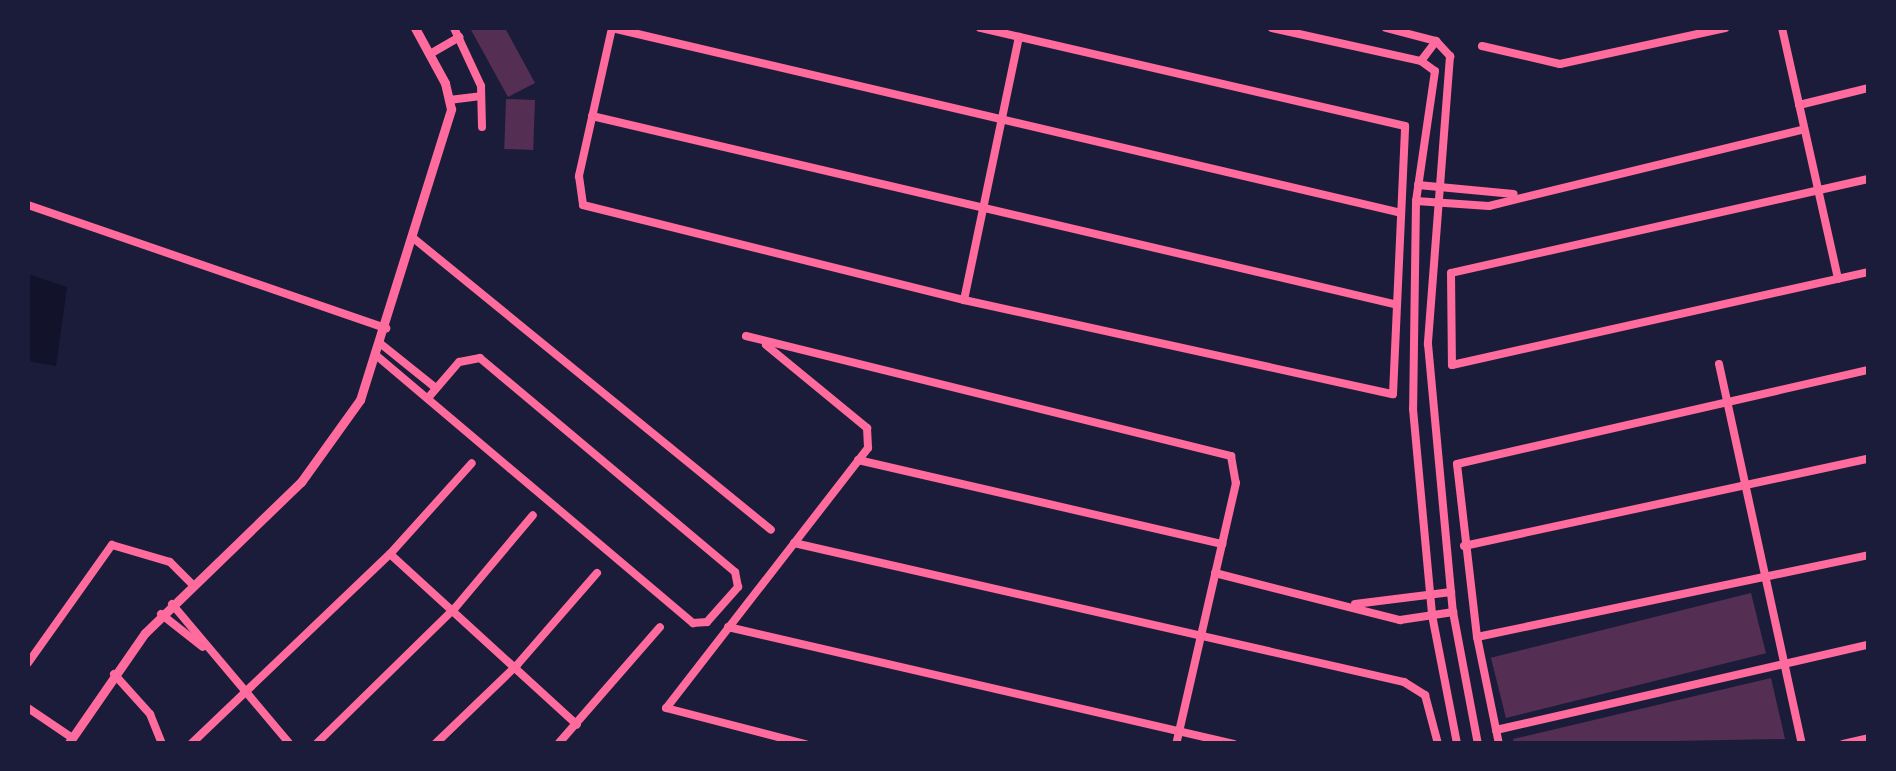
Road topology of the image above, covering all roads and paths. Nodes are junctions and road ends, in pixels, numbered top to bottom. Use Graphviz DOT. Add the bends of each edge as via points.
graph roads {
  1 [pos="415,28"];
  2 [pos="612,28"];
  3 [pos="980,28"];
  4 [pos="1272,28"];
  5 [pos="1386,28"];
  6 [pos="1725,28"];
  7 [pos="1782,28"];
  8 [pos="456,32"];
  9 [pos="1020,37"];
  10 [pos="1436,40"];
  11 [pos="1482,46"];
  12 [pos="430,54"];
  13 [pos="1421,62"];
  14 [pos="1868,88"];
  15 [pos="481,96"];
  16 [pos="449,100"];
  17 [pos="1799,106"];
  18 [pos="592,116"];
  19 [pos="999,123"];
  20 [pos="482,126"];
  21 [pos="1804,128"];
  22 [pos="1868,179"];
  23 [pos="1418,185"];
  24 [pos="1436,189"];
  25 [pos="1818,190"];
  26 [pos="1519,194"];
  27 [pos="1416,201"];
  28 [pos="1434,203"];
  29 [pos="28,206"];
  30 [pos="982,208"];
  31 [pos="1397,212"];
  32 [pos="412,237"];
  33 [pos="1868,272"];
  34 [pos="1838,279"];
  35 [pos="964,300"];
  36 [pos="1394,304"];
  37 [pos="386,328"];
  38 [pos="746,336"];
  39 [pos="763,342"];
  40 [pos="381,344"];
  41 [pos="377,356"];
  42 [pos="1718,364"];
  43 [pos="1868,370"];
  44 [pos="436,388"];
  45 [pos="428,398"];
  46 [pos="1726,402"];
  47 [pos="1432,407"];
  48 [pos="1413,409"];
  49 [pos="1868,459"];
  50 [pos="858,460"];
  51 [pos="472,463"];
  52 [pos="1746,487"];
  53 [pos="534,515"];
  54 [pos="771,530"];
  55 [pos="794,543"];
  56 [pos="1222,544"];
  57 [pos="1464,546"];
  58 [pos="390,554"];
  59 [pos="1868,556"];
  60 [pos="597,573"];
  61 [pos="1215,573"];
  62 [pos="1766,578"];
  63 [pos="191,584"];
  64 [pos="1450,592"];
  65 [pos="1430,595"];
  66 [pos="172,604"];
  67 [pos="1350,604"];
  68 [pos="455,608"];
  69 [pos="1453,612"];
  70 [pos="161,614"];
  71 [pos="1432,615"];
  72 [pos="660,627"];
  73 [pos="728,627"];
  74 [pos="1199,636"];
  75 [pos="1477,637"];
  76 [pos="203,646"];
  77 [pos="1868,646"];
  78 [pos="28,663"];
  79 [pos="1784,663"];
  80 [pos="517,666"];
  81 [pos="114,674"];
  82 [pos="244,692"];
  83 [pos="28,708"];
  84 [pos="578,726"];
  85 [pos="1178,730"];
  86 [pos="1496,730"];
  87 [pos="1868,738"];
  88 [pos="70,740"];
  89 [pos="162,744"];
  90 [pos="191,744"];
  91 [pos="290,744"];
  92 [pos="316,744"];
  93 [pos="435,744"];
  94 [pos="558,744"];
  95 [pos="805,744"];
  96 [pos="1176,744"];
  97 [pos="1234,744"];
  98 [pos="1438,744"];
  99 [pos="1457,744"];
  100 [pos="1478,744"];
  101 [pos="1499,744"];
  102 [pos="1802,744"];
  103 [pos="1843,744"];
  1 -- 12 [label="street"];
  2 -- 18 [label="street"];
  2 -- 19 [label="street"];
  3 -- 9 [label="street"];
  4 -- 13 [label="street"];
  5 -- 10 [label="street"];
  6 -- 11 [label="street" via="1560,64"];
  7 -- 17 [label="street"];
  8 -- 12 [label="street"];
  8 -- 15 [label="street"];
  9 -- 19 [label="street"];
  9 -- 31 [label="street" via="1398,121 1405,137"];
  10 -- 13 [label="street"];
  10 -- 24 [label="street" via="1450,66"];
  12 -- 16 [label="street"];
  13 -- 23 [label="street" via="1435,71"];
  14 -- 17 [label="street"];
  15 -- 16 [label="street"];
  15 -- 20 [label="street"];
  16 -- 32 [label="street" via="446,133"];
  17 -- 21 [label="street"];
  18 -- 30 [label="street"];
  18 -- 35 [label="street" via="579,176 583,205"];
  19 -- 30 [label="street"];
  19 -- 31 [label="street"];
  21 -- 25 [label="street"];
  21 -- 26 [label="street"];
  22 -- 25 [label="street"];
  23 -- 24 [label="street"];
  23 -- 27 [label="street"];
  24 -- 26 [label="street"];
  24 -- 28 [label="street"];
  25 -- 34 [label="street"];
  25 -- 34 [label="street" via="1451,272 1452,364"];
  26 -- 28 [label="street" via="1490,206"];
  27 -- 28 [label="street"];
  27 -- 48 [label="street"];
  28 -- 47 [label="street"];
  29 -- 37 [label="street"];
  30 -- 35 [label="street"];
  30 -- 36 [label="street"];
  31 -- 36 [label="street"];
  32 -- 37 [label="street"];
  32 -- 54 [label="street"];
  33 -- 34 [label="street"];
  35 -- 36 [label="street" via="1390,395"];
  37 -- 40 [label="street"];
  38 -- 39 [label="street"];
  39 -- 50 [label="street" via="867,428 868,448"];
  39 -- 56 [label="street" via="1231,456 1237,469"];
  40 -- 41 [label="street"];
  40 -- 44 [label="street"];
  41 -- 45 [label="street"];
  41 -- 63 [label="street" via="336,439 301,482"];
  42 -- 46 [label="street"];
  43 -- 46 [label="street"];
  44 -- 45 [label="street"];
  44 -- 45 [label="street" via="460,362 480,358 735,572 738,587 707,622 693,623"];
  46 -- 52 [label="street"];
  46 -- 57 [label="street" via="1462,460 1455,469"];
  47 -- 48 [label="street"];
  47 -- 64 [label="street"];
  48 -- 65 [label="street"];
  49 -- 52 [label="street"];
  50 -- 55 [label="street"];
  50 -- 56 [label="street"];
  51 -- 58 [label="street"];
  52 -- 57 [label="street"];
  52 -- 62 [label="street"];
  53 -- 68 [label="street"];
  55 -- 73 [label="street"];
  55 -- 74 [label="street"];
  56 -- 61 [label="street"];
  57 -- 75 [label="street"];
  58 -- 68 [label="street"];
  58 -- 82 [label="street"];
  59 -- 62 [label="street"];
  60 -- 80 [label="street"];
  61 -- 67 [label="street"];
  61 -- 74 [label="street"];
  62 -- 75 [label="street"];
  62 -- 79 [label="street"];
  63 -- 66 [label="street"];
  63 -- 78 [label="street" via="170,562 112,544"];
  64 -- 65 [label="street"];
  64 -- 69 [label="street"];
  65 -- 67 [label="street"];
  65 -- 71 [label="street"];
  66 -- 70 [label="street"];
  66 -- 76 [label="street"];
  67 -- 71 [label="street" via="1400,620"];
  68 -- 80 [label="street"];
  68 -- 92 [label="street"];
  69 -- 71 [label="street"];
  69 -- 100 [label="street"];
  70 -- 76 [label="street"];
  70 -- 81 [label="street"];
  71 -- 99 [label="street"];
  72 -- 84 [label="street"];
  73 -- 85 [label="street"];
  73 -- 95 [label="street" via="666,708"];
  74 -- 85 [label="street"];
  74 -- 98 [label="street" via="1420,690"];
  75 -- 86 [label="street"];
  76 -- 82 [label="street"];
  77 -- 79 [label="street"];
  79 -- 86 [label="street"];
  79 -- 102 [label="street"];
  80 -- 84 [label="street"];
  80 -- 93 [label="street"];
  81 -- 88 [label="street"];
  81 -- 89 [label="street" via="150,714"];
  82 -- 90 [label="street"];
  82 -- 91 [label="street"];
  83 -- 88 [label="street"];
  84 -- 94 [label="street"];
  85 -- 96 [label="street"];
  85 -- 97 [label="street"];
  86 -- 101 [label="street"];
  87 -- 103 [label="street"];
}
